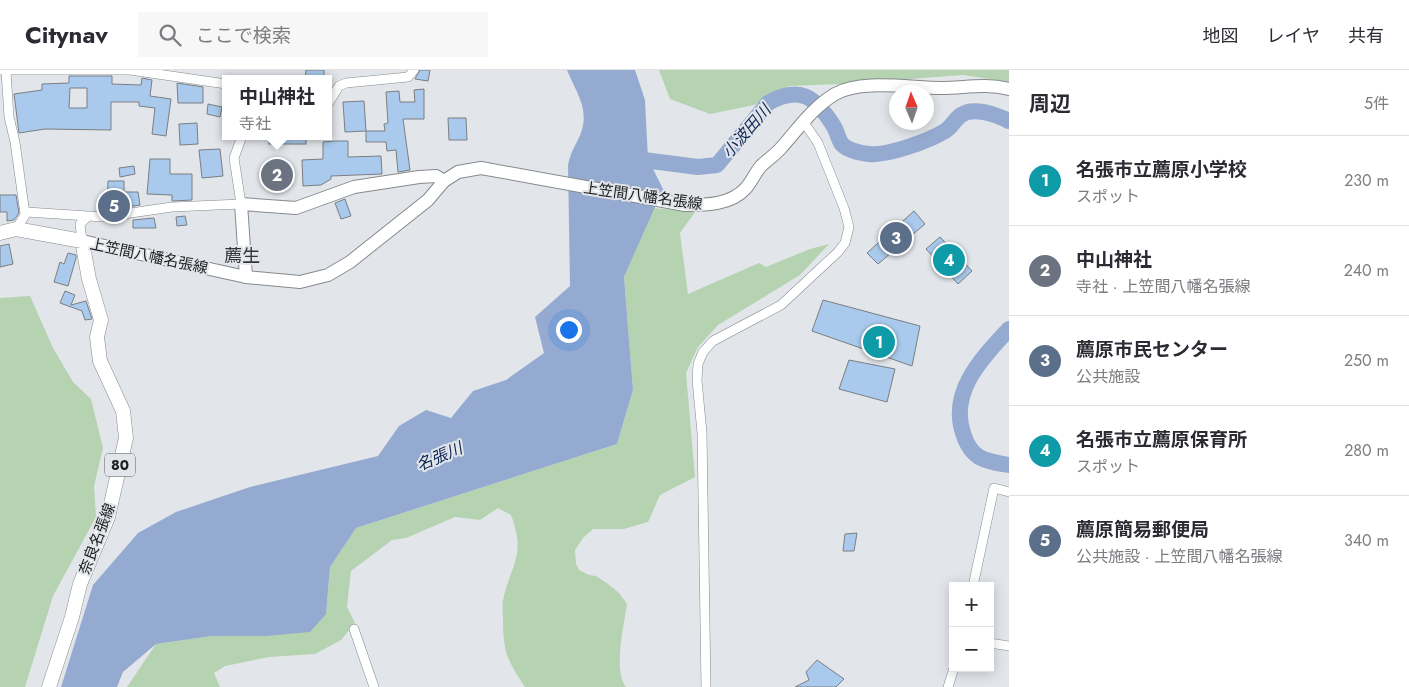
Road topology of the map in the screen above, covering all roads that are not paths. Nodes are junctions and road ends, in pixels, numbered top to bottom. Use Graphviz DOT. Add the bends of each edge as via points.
graph roads {
  1 [pos="4,70"];
  2 [pos="414,70"];
  3 [pos="172,72"];
  4 [pos="222,83"];
  5 [pos="1009,89"];
  6 [pos="332,97"];
  7 [pos="806,118"];
  8 [pos="241,140"];
  9 [pos="444,181"];
  10 [pos="241,204"];
  11 [pos="25,214"];
  12 [pos="87,217"];
  13 [pos="16,229"];
  14 [pos="0,233"];
  15 [pos="82,241"];
  16 [pos="246,277"];
  17 [pos="1009,492"];
  18 [pos="974,582"];
  19 [pos="354,629"];
  20 [pos="994,644"];
  21 [pos="1009,646"];
  22 [pos="953,672"];
  23 [pos="49,687"];
  24 [pos="374,687"];
  25 [pos="706,687"];
  26 [pos="948,687"];
  1 -- 3 [label="street"];
  1 -- 11 [label="street" via="8,117 15,142"];
  2 -- 6 [label="street" via="408,77 346,83 339,86"];
  3 -- 4 [label="street"];
  5 -- 7 [label="main road, 上笠間八幡名張線" via="984,85 942,88 867,86 842,91"];
  7 -- 9 [label="main road, 上笠間八幡名張線" via="762,165 746,188 709,206 685,205 481,168 458,172"];
  7 -- 25 [label="street" via="848,218 848,235 838,252 788,299 713,341 698,364"];
  8 -- 10 [label="street" via="234,158"];
  9 -- 10 [label="main road" via="436,176 419,177 354,187 296,208"];
  9 -- 16 [label="main road, 上笠間八幡名張線" via="428,200 350,262 328,275 300,282"];
  10 -- 12 [label="street" via="172,207"];
  10 -- 16 [label="main road"];
  11 -- 12 [label="street" via="32,211"];
  11 -- 13 [label="street"];
  12 -- 15 [label="street" via="80,224"];
  13 -- 14 [label="main road"];
  13 -- 15 [label="main road"];
  15 -- 16 [label="main road, 上笠間八幡名張線"];
  15 -- 23 [label="main road, 奈良名張線 / 80" via="101,320 97,337 100,361 123,411 126,438 108,517 80,584"];
  17 -- 18 [label="street" via="994,488"];
  19 -- 24 [label="street"];
  20 -- 21 [label="street"];
  22 -- 26 [label="street"];
}
